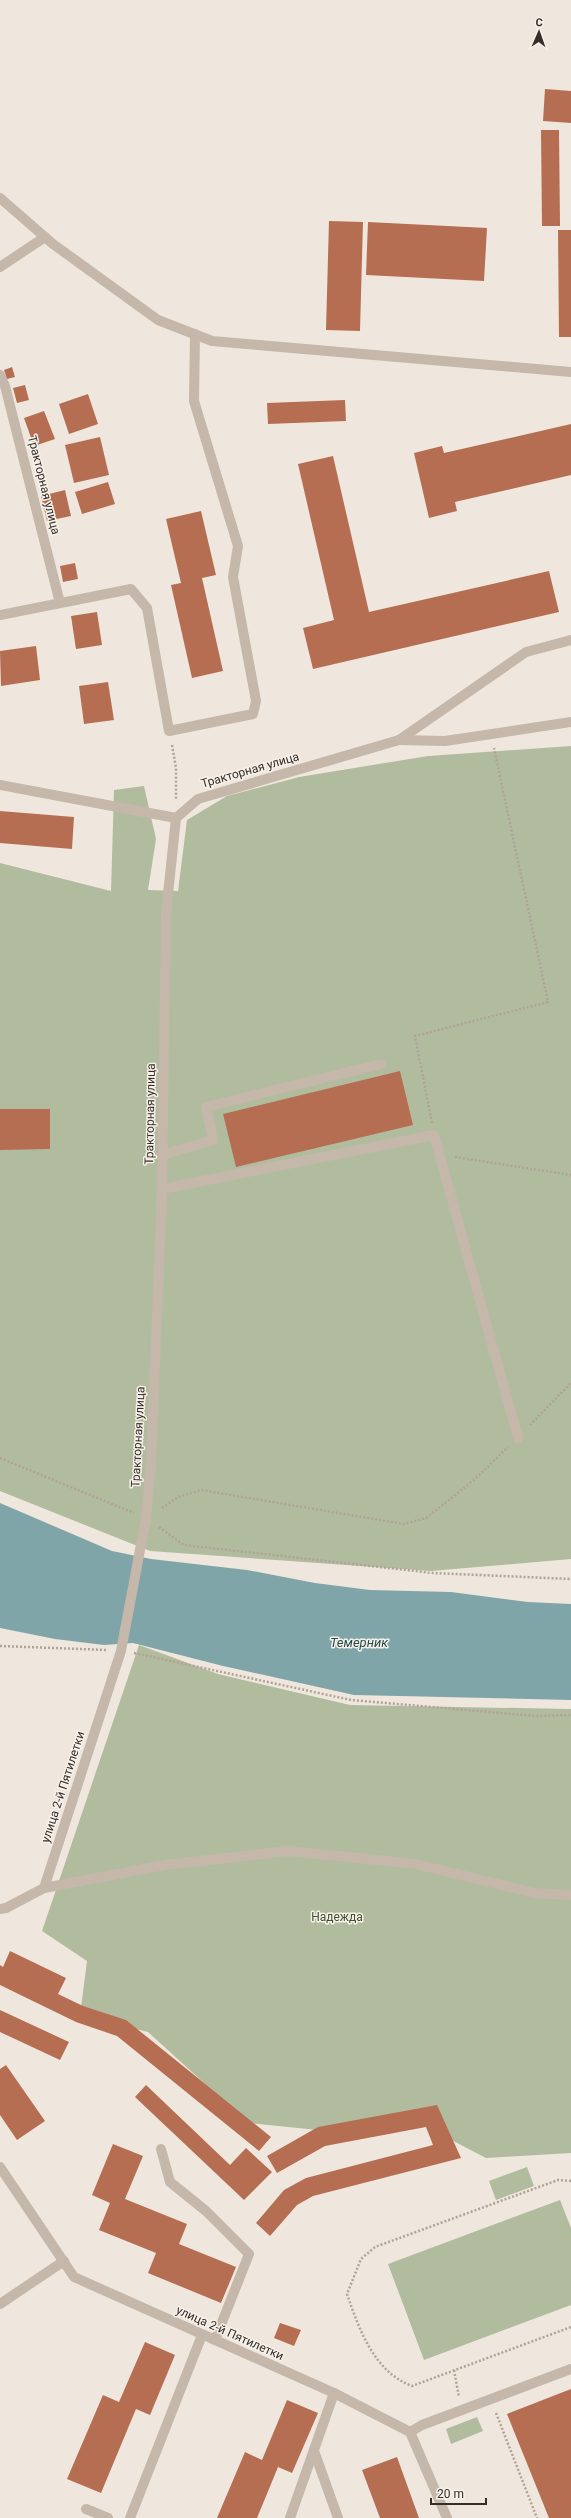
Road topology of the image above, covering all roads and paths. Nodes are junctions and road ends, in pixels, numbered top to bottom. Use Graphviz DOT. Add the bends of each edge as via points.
graph roads {
  1 [pos="0,198"];
  2 [pos="45,237"];
  3 [pos="0,267"];
  4 [pos="195,334"];
  5 [pos="571,372"];
  6 [pos="0,374"];
  7 [pos="60,603"];
  8 [pos="0,615"];
  9 [pos="571,640"];
  10 [pos="571,722"];
  11 [pos="169,731"];
  12 [pos="491,734"];
  13 [pos="399,740"];
  14 [pos="0,785"];
  15 [pos="176,818"];
  16 [pos="381,1064"];
  17 [pos="434,1135"];
  18 [pos="162,1155"];
  19 [pos="440,1155"];
  20 [pos="571,1174"];
  21 [pos="162,1189"];
  22 [pos="571,1383"];
  23 [pos="518,1438"];
  24 [pos="0,1458"];
  25 [pos="146,1518"];
  26 [pos="571,1579"];
  27 [pos="0,1646"];
  28 [pos="121,1649"];
  29 [pos="571,1715"];
  30 [pos="44,1888"];
  31 [pos="571,1895"];
  32 [pos="0,1909"];
  33 [pos="161,2149"];
  34 [pos="0,2167"];
  35 [pos="571,2181"];
  36 [pos="64,2261"];
  37 [pos="0,2304"];
  38 [pos="571,2327"];
  39 [pos="202,2334"];
  40 [pos="215,2340"];
  41 [pos="571,2369"];
  42 [pos="454,2370"];
  43 [pos="334,2393"];
  44 [pos="490,2399"];
  45 [pos="460,2404"];
  46 [pos="410,2432"];
  47 [pos="314,2451"];
  48 [pos="86,2509"];
  49 [pos="108,2518"];
  50 [pos="130,2518"];
  51 [pos="290,2518"];
  52 [pos="338,2518"];
  53 [pos="447,2518"];
  54 [pos="537,2518"];
  1 -- 2 [label="street"];
  2 -- 3 [label="street"];
  2 -- 4 [label="street" via="158,320"];
  4 -- 5 [label="street" via="212,341"];
  4 -- 11 [label="street" via="194,401 238,546 232,577 256,701 253,714"];
  6 -- 7 [label="street, Тракторная улица"];
  7 -- 8 [label="street"];
  7 -- 11 [label="street" via="131,589 147,608"];
  9 -- 13 [label="street, Тракторная улица" via="526,652"];
  10 -- 12 [label="street, Тракторная улица"];
  11 -- 15 [label="path" via="176,768"];
  12 -- 13 [label="street, Тракторная улица" via="445,741"];
  12 -- 17 [label="path" via="548,1002 415,1036"];
  13 -- 15 [label="street, Тракторная улица" via="198,799"];
  14 -- 15 [label="street"];
  15 -- 18 [label="street, Тракторная улица" via="166,913"];
  16 -- 18 [label="street" via="206,1107 213,1140"];
  17 -- 19 [label="street"];
  17 -- 21 [label="street"];
  18 -- 21 [label="street, Тракторная улица"];
  19 -- 20 [label="path"];
  19 -- 23 [label="street"];
  21 -- 25 [label="street, Тракторная улица" via="151,1465"];
  22 -- 23 [label="path"];
  23 -- 25 [label="path" via="474,1480 426,1518 404,1524 202,1490 178,1498"];
  24 -- 25 [label="path"];
  25 -- 26 [label="path" via="184,1545 433,1573"];
  25 -- 28 [label="street, Тракторная улица"];
  27 -- 28 [label="path"];
  28 -- 29 [label="path" via="351,1700 536,1716"];
  28 -- 30 [label="street, улица 2-й Пятилетки"];
  30 -- 31 [label="street" via="165,1865 288,1851 416,1864 534,1893"];
  30 -- 32 [label="street"];
  33 -- 40 [label="street" via="170,2182 206,2211 250,2254"];
  34 -- 36 [label="street, улица 2-й Пятилетки"];
  35 -- 42 [label="path" via="558,2180 375,2247 361,2259 347,2294 359,2329 380,2364 403,2383 412,2386"];
  36 -- 37 [label="street"];
  36 -- 39 [label="street, улица 2-й Пятилетки" via="74,2277"];
  38 -- 42 [label="path"];
  39 -- 40 [label="street, улица 2-й Пятилетки"];
  39 -- 50 [label="street"];
  40 -- 43 [label="street, улица 2-й Пятилетки"];
  41 -- 44 [label="street"];
  42 -- 45 [label="path"];
  43 -- 46 [label="street, улица 2-й Пятилетки"];
  43 -- 47 [label="street"];
  44 -- 46 [label="street"];
  44 -- 54 [label="path"];
  46 -- 53 [label="street"];
  47 -- 51 [label="street"];
  47 -- 52 [label="street"];
  48 -- 49 [label="street"];
}
